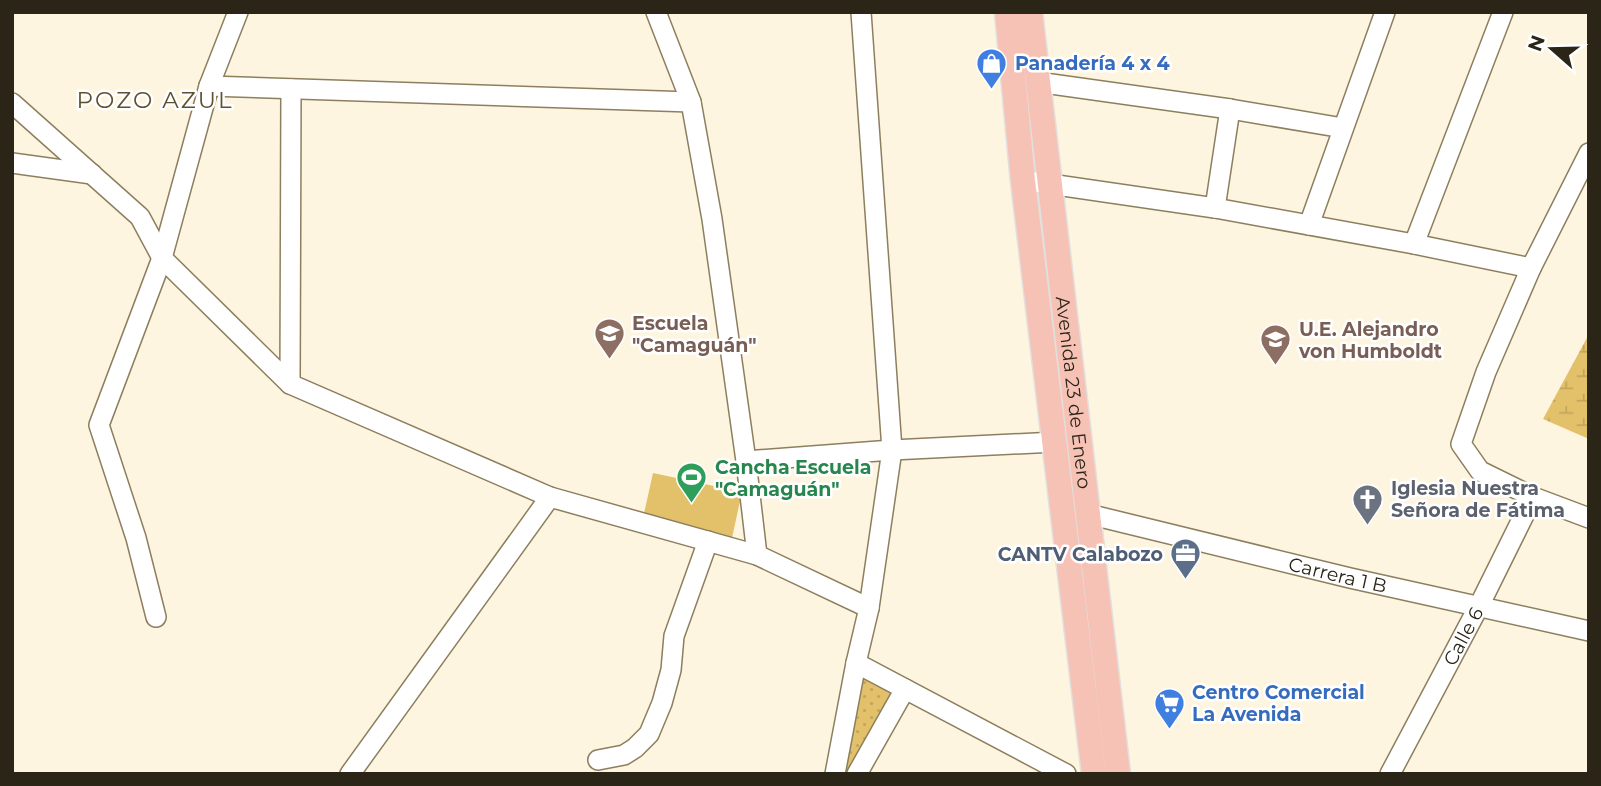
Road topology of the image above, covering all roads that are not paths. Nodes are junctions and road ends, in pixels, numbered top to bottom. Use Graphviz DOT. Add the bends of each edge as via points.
graph roads {
  1 [pos="238,12"];
  2 [pos="656,12"];
  3 [pos="861,12"];
  4 [pos="1007,12"];
  5 [pos="1030,12"];
  6 [pos="1385,12"];
  7 [pos="1496,15"];
  8 [pos="1037,82"];
  9 [pos="209,86"];
  10 [pos="291,89"];
  11 [pos="691,102"];
  12 [pos="12,103"];
  13 [pos="1230,109"];
  14 [pos="1343,128"];
  15 [pos="1589,153"];
  16 [pos="12,163"];
  17 [pos="92,174"];
  18 [pos="1023,181"];
  19 [pos="1050,183"];
  20 [pos="1215,208"];
  21 [pos="1309,225"];
  22 [pos="1414,244"];
  23 [pos="162,258"];
  24 [pos="1531,268"];
  25 [pos="290,384"];
  26 [pos="1055,442"];
  27 [pos="892,450"];
  28 [pos="746,461"];
  29 [pos="550,497"];
  30 [pos="1533,497"];
  31 [pos="1088,514"];
  32 [pos="1589,518"];
  33 [pos="708,541"];
  34 [pos="757,555"];
  35 [pos="1479,606"];
  36 [pos="869,608"];
  37 [pos="156,617"];
  38 [pos="1589,631"];
  39 [pos="856,663"];
  40 [pos="905,689"];
  41 [pos="598,760"];
  42 [pos="350,774"];
  43 [pos="835,774"];
  44 [pos="857,774"];
  45 [pos="1066,774"];
  46 [pos="1094,774"];
  47 [pos="1118,774"];
  48 [pos="1390,774"];
  1 -- 9 [label="street"];
  2 -- 11 [label="street"];
  3 -- 27 [label="street"];
  4 -- 18 [label="main road, Avenida 23 de Enero"];
  5 -- 8 [label="main road, Avenida 23 de Enero"];
  6 -- 14 [label="street"];
  7 -- 22 [label="street"];
  8 -- 13 [label="street"];
  8 -- 19 [label="main road, Avenida 23 de Enero"];
  9 -- 10 [label="street"];
  9 -- 23 [label="street"];
  10 -- 11 [label="street"];
  10 -- 25 [label="street"];
  11 -- 28 [label="street"];
  12 -- 17 [label="street"];
  13 -- 14 [label="street"];
  13 -- 20 [label="street"];
  14 -- 21 [label="street"];
  15 -- 24 [label="street"];
  16 -- 17 [label="street"];
  17 -- 23 [label="street" via="141,217"];
  18 -- 19 [label="street"];
  18 -- 26 [label="main road, Avenida 23 de Enero"];
  19 -- 20 [label="street"];
  19 -- 31 [label="main road, Avenida 23 de Enero"];
  20 -- 21 [label="street"];
  21 -- 22 [label="street"];
  22 -- 24 [label="street"];
  23 -- 25 [label="street"];
  23 -- 37 [label="street" via="99,425"];
  24 -- 30 [label="street" via="1461,444 1480,471"];
  25 -- 29 [label="street"];
  26 -- 27 [label="street"];
  26 -- 46 [label="main road, Avenida 23 de Enero"];
  27 -- 28 [label="street"];
  27 -- 36 [label="street"];
  28 -- 34 [label="street"];
  29 -- 33 [label="street"];
  29 -- 42 [label="street"];
  30 -- 32 [label="street"];
  30 -- 35 [label="street, Calle 6"];
  31 -- 35 [label="street, Carrera 1 B"];
  31 -- 47 [label="main road, Avenida 23 de Enero"];
  33 -- 34 [label="street"];
  33 -- 41 [label="street" via="674,636 671,670 649,734 624,755"];
  34 -- 36 [label="street"];
  35 -- 38 [label="street, Carrera 1 B"];
  35 -- 48 [label="street, Calle 6"];
  36 -- 39 [label="street"];
  39 -- 40 [label="street"];
  39 -- 43 [label="street"];
  40 -- 44 [label="street"];
  40 -- 45 [label="street"];
}
